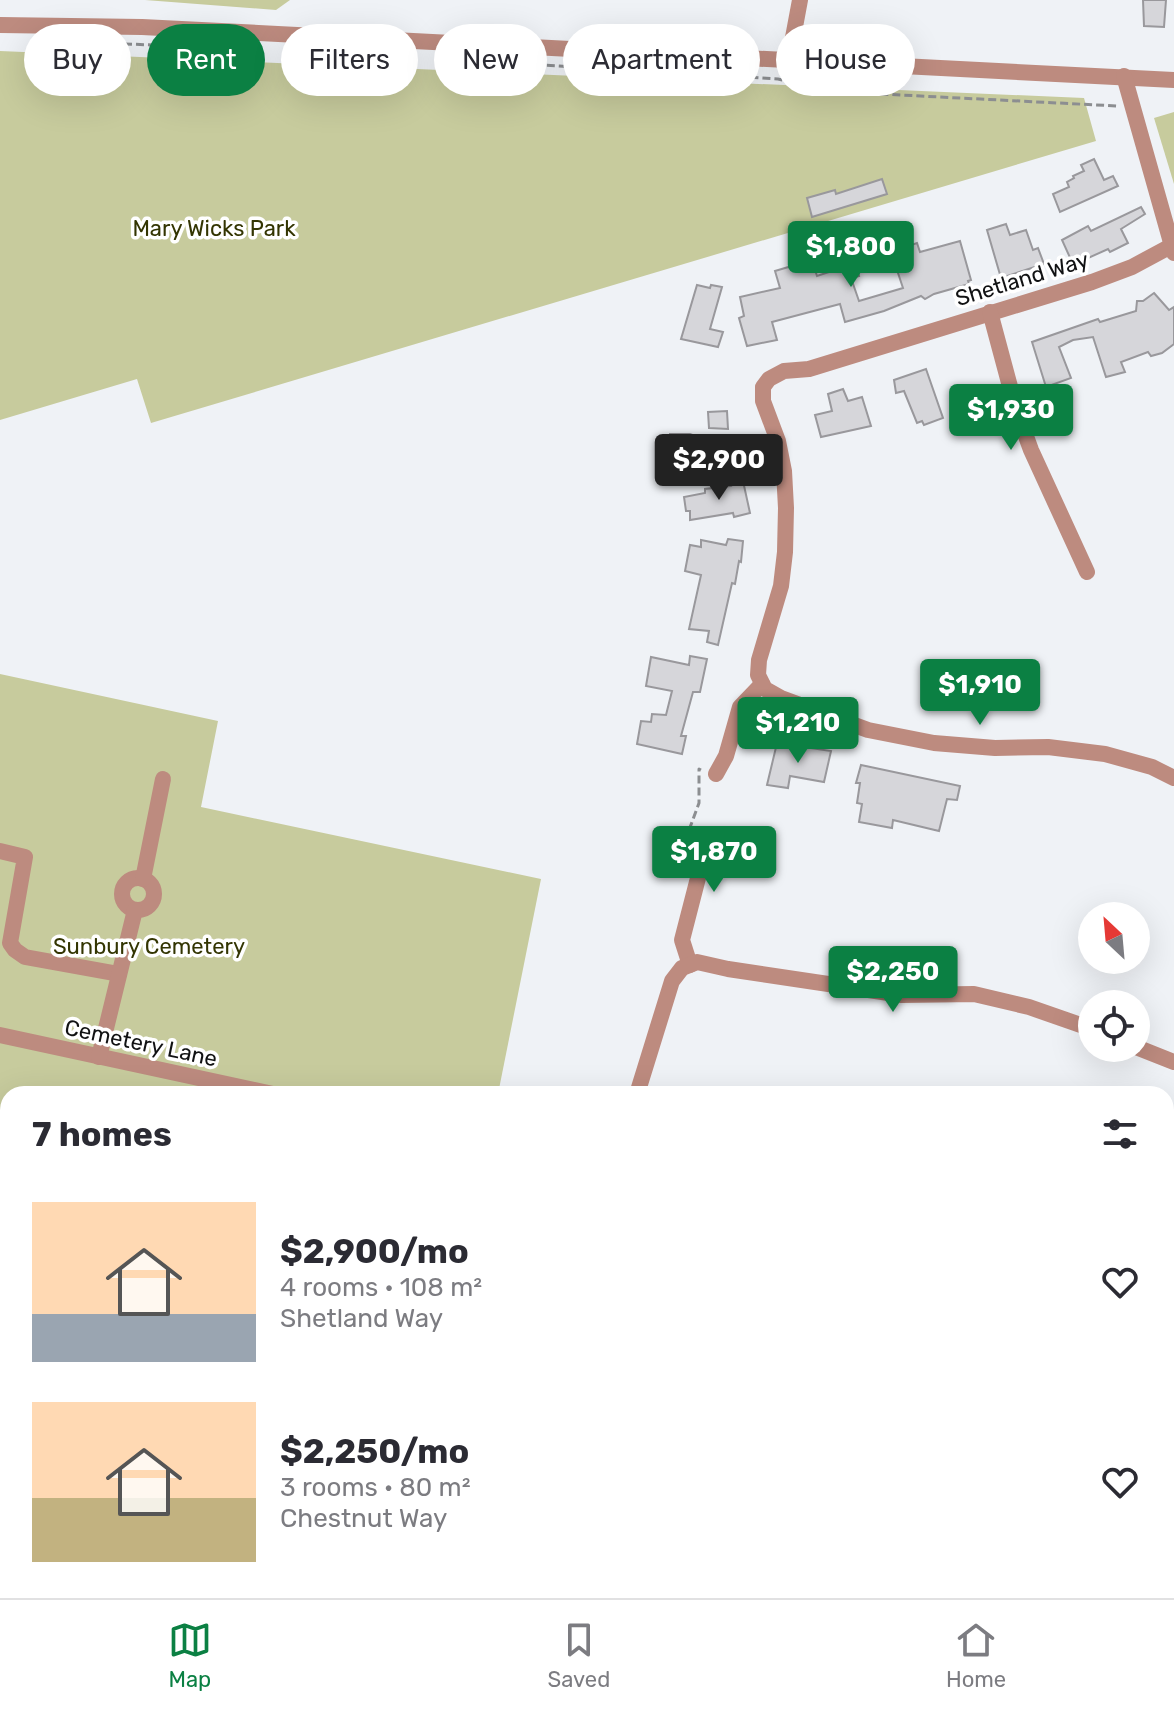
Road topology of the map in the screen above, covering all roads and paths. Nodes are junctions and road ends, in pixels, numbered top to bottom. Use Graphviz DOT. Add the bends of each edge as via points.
graph roads {
  1 [pos="800,0"];
  2 [pos="796,24"];
  3 [pos="0,25"];
  4 [pos="776,58"];
  5 [pos="547,65"];
  6 [pos="915,65"];
  7 [pos="1124,76"];
  8 [pos="1174,80"];
  9 [pos="1133,107"];
  10 [pos="1173,250"];
  11 [pos="990,312"];
  12 [pos="1087,572"];
  13 [pos="762,684"];
  14 [pos="716,774"];
  15 [pos="1174,778"];
  16 [pos="163,779"];
  17 [pos="0,851"];
  18 [pos="681,855"];
  19 [pos="690,965"];
  20 [pos="119,974"];
  21 [pos="1078,1024"];
  22 [pos="0,1035"];
  23 [pos="1150,1053"];
  24 [pos="99,1057"];
  25 [pos="1169,1061"];
  26 [pos="235,1086"];
  27 [pos="639,1086"];
  1 -- 2 [label="street"];
  3 -- 4 [label="street" via="142,27"];
  5 -- 9 [label="path" via="778,79 838,85 861,93"];
  6 -- 7 [label="street"];
  7 -- 8 [label="street"];
  7 -- 9 [label="street"];
  9 -- 10 [label="street"];
  10 -- 11 [label="street, Shetland Way" via="1092,282"];
  11 -- 12 [label="street" via="1031,450"];
  11 -- 13 [label="street, Shetland Way" via="809,369 784,371 763,387 784,471 786,508 781,586 759,660"];
  13 -- 14 [label="street" via="740,707"];
  13 -- 15 [label="street" via="781,698 868,730 934,743 1105,754"];
  14 -- 18 [label="path" via="699,769 699,803"];
  16 -- 20 [label="street" via="143,879 124,888 123,899 135,910"];
  17 -- 20 [label="street" via="25,857 10,943 15,950 25,957"];
  18 -- 19 [label="street" via="695,864 698,878 682,940"];
  19 -- 21 [label="street" via="902,995 974,994"];
  19 -- 27 [label="street" via="672,981"];
  20 -- 24 [label="street"];
  22 -- 24 [label="street, Cemetery Lane"];
  23 -- 25 [label="street"];
  24 -- 26 [label="street, Cemetery Lane"];
}
